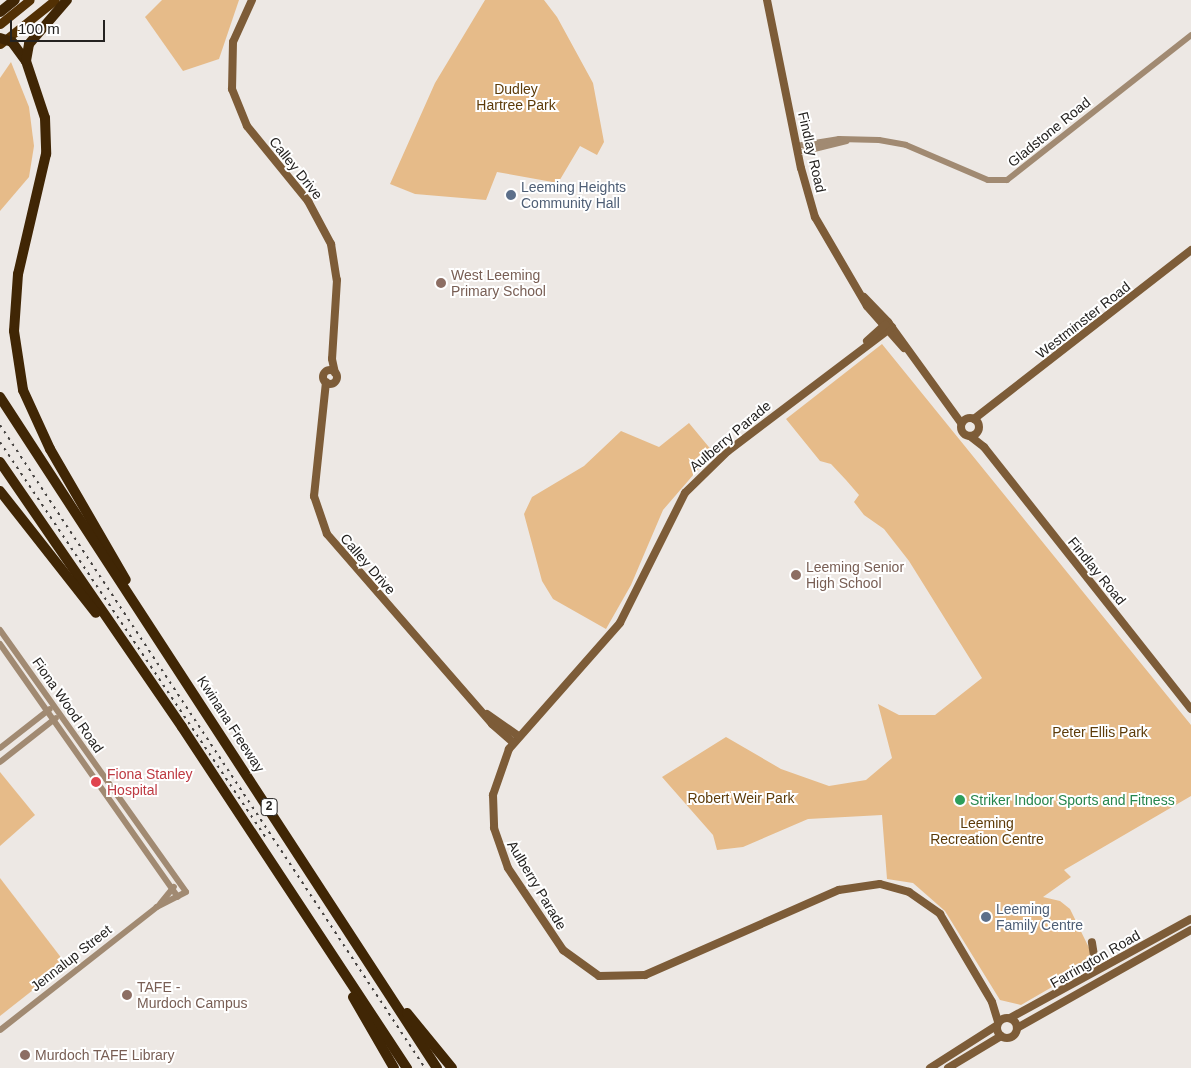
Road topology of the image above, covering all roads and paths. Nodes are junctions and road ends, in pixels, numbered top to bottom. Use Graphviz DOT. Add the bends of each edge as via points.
graph roads {
  1 [pos="15,0"];
  2 [pos="30,0"];
  3 [pos="55,0"];
  4 [pos="67,0"];
  5 [pos="252,0"];
  6 [pos="767,0"];
  7 [pos="0,12"];
  8 [pos="0,24"];
  9 [pos="1191,35"];
  10 [pos="2,40"];
  11 [pos="26,61"];
  12 [pos="797,150"];
  13 [pos="1191,250"];
  14 [pos="887,327"];
  15 [pos="332,359"];
  16 [pos="335,372"];
  17 [pos="325,373"];
  18 [pos="330,383"];
  19 [pos="0,397"];
  20 [pos="951,406"];
  21 [pos="961,423"];
  22 [pos="975,423"];
  23 [pos="970,436"];
  24 [pos="984,447"];
  25 [pos="0,462"];
  26 [pos="0,491"];
  27 [pos="0,630"];
  28 [pos="0,644"];
  29 [pos="162,645"];
  30 [pos="143,673"];
  31 [pos="53,707"];
  32 [pos="1191,709"];
  33 [pos="47,711"];
  34 [pos="59,716"];
  35 [pos="53,721"];
  36 [pos="516,739"];
  37 [pos="0,748"];
  38 [pos="0,762"];
  39 [pos="116,792"];
  40 [pos="110,797"];
  41 [pos="179,883"];
  42 [pos="172,889"];
  43 [pos="186,892"];
  44 [pos="178,897"];
  45 [pos="157,907"];
  46 [pos="304,912"];
  47 [pos="1191,919"];
  48 [pos="1191,930"];
  49 [pos="1092,942"];
  50 [pos="373,972"];
  51 [pos="992,1002"];
  52 [pos="1047,1002"];
  53 [pos="1009,1018"];
  54 [pos="997,1024"];
  55 [pos="1017,1028"];
  56 [pos="0,1030"];
  57 [pos="1001,1036"];
  58 [pos="394,1068"];
  59 [pos="407,1068"];
  60 [pos="437,1068"];
  61 [pos="452,1068"];
  62 [pos="930,1068"];
  63 [pos="948,1068"];
  1 -- 7 [label="highway"];
  2 -- 8 [label="highway"];
  3 -- 10 [label="highway"];
  4 -- 11 [label="highway" via="33,39"];
  5 -- 15 [label="main road, Calley Drive" via="233,42 230,71 234,99 252,134 315,210 331,244 337,280"];
  6 -- 12 [label="main road, Findlay Road"];
  9 -- 12 [label="street, Gladstone Road" via="1007,180 988,180 906,145 847,140"];
  10 -- 11 [label="highway"];
  11 -- 29 [label="highway" via="45,118 46,154 18,274 14,331 23,390 50,449"];
  12 -- 14 [label="main road, Findlay Road" via="815,217 839,263"];
  13 -- 22 [label="main road, Westminster Road"];
  14 -- 20 [label="main road, Findlay Road"];
  14 -- 36 [label="main road, Aulberry Parade" via="698,478 673,510 620,623"];
  15 -- 16 [label="main road, Calley Drive"];
  15 -- 17 [label="main road, Calley Drive"];
  16 -- 17 [label="main road"];
  16 -- 18 [label="main road, Calley Drive"];
  17 -- 18 [label="main road"];
  18 -- 36 [label="main road, Calley Drive" via="314,496 326,534 483,711"];
  19 -- 29 [label="highway, Kwinana Freeway / 2"];
  20 -- 21 [label="main road, Findlay Road"];
  20 -- 22 [label="main road, Findlay Road"];
  21 -- 22 [label="main road"];
  21 -- 23 [label="main road, Findlay Road" via="962,432"];
  22 -- 23 [label="main road"];
  22 -- 24 [label="main road, Findlay Road"];
  23 -- 24 [label="main road, Findlay Road"];
  24 -- 32 [label="main road, Findlay Road"];
  25 -- 30 [label="highway, 2"];
  26 -- 30 [label="highway"];
  27 -- 31 [label="street, Fiona Wood Road"];
  28 -- 33 [label="street, Fiona Wood Road"];
  29 -- 50 [label="highway, Kwinana Freeway / 2"];
  30 -- 46 [label="highway, 2"];
  31 -- 33 [label="street"];
  31 -- 34 [label="street, Fiona Wood Road"];
  33 -- 35 [label="street, Fiona Wood Road"];
  33 -- 37 [label="street"];
  34 -- 35 [label="street"];
  34 -- 39 [label="street, Fiona Wood Road"];
  35 -- 38 [label="street"];
  35 -- 40 [label="street, Fiona Wood Road"];
  36 -- 51 [label="main road, Aulberry Parade" via="492,795 497,844 563,950 591,972 619,979 645,975 833,892 872,884 909,892 940,914"];
  39 -- 40 [label="street"];
  39 -- 41 [label="street, Fiona Wood Road"];
  40 -- 42 [label="street, Fiona Wood Road"];
  41 -- 42 [label="street, Jennalup Street"];
  41 -- 43 [label="street, Fiona Wood Road"];
  42 -- 44 [label="street, Fiona Wood Road"];
  42 -- 45 [label="street, Jennalup Street"];
  43 -- 44 [label="street, Jennalup Street"];
  44 -- 45 [label="street, Jennalup Street"];
  45 -- 56 [label="street, Jennalup Street"];
  46 -- 58 [label="highway"];
  46 -- 59 [label="highway, 2"];
  47 -- 52 [label="main road, Farrington Road"];
  48 -- 55 [label="main road, Farrington Road"];
  49 -- 52 [label="main road" via="1093,968"];
  50 -- 60 [label="highway, Kwinana Freeway / 2"];
  50 -- 61 [label="highway"];
  51 -- 53 [label="main road, Aulberry Parade"];
  51 -- 54 [label="main road, Aulberry Parade"];
  52 -- 53 [label="main road, Farrington Road"];
  53 -- 54 [label="main road, Farrington Road"];
  53 -- 55 [label="main road, Aulberry Parade"];
  54 -- 57 [label="main road, Aulberry Parade"];
  54 -- 62 [label="main road"];
  55 -- 57 [label="main road, Farrington Road" via="1010,1037"];
  57 -- 63 [label="main road"];
}
